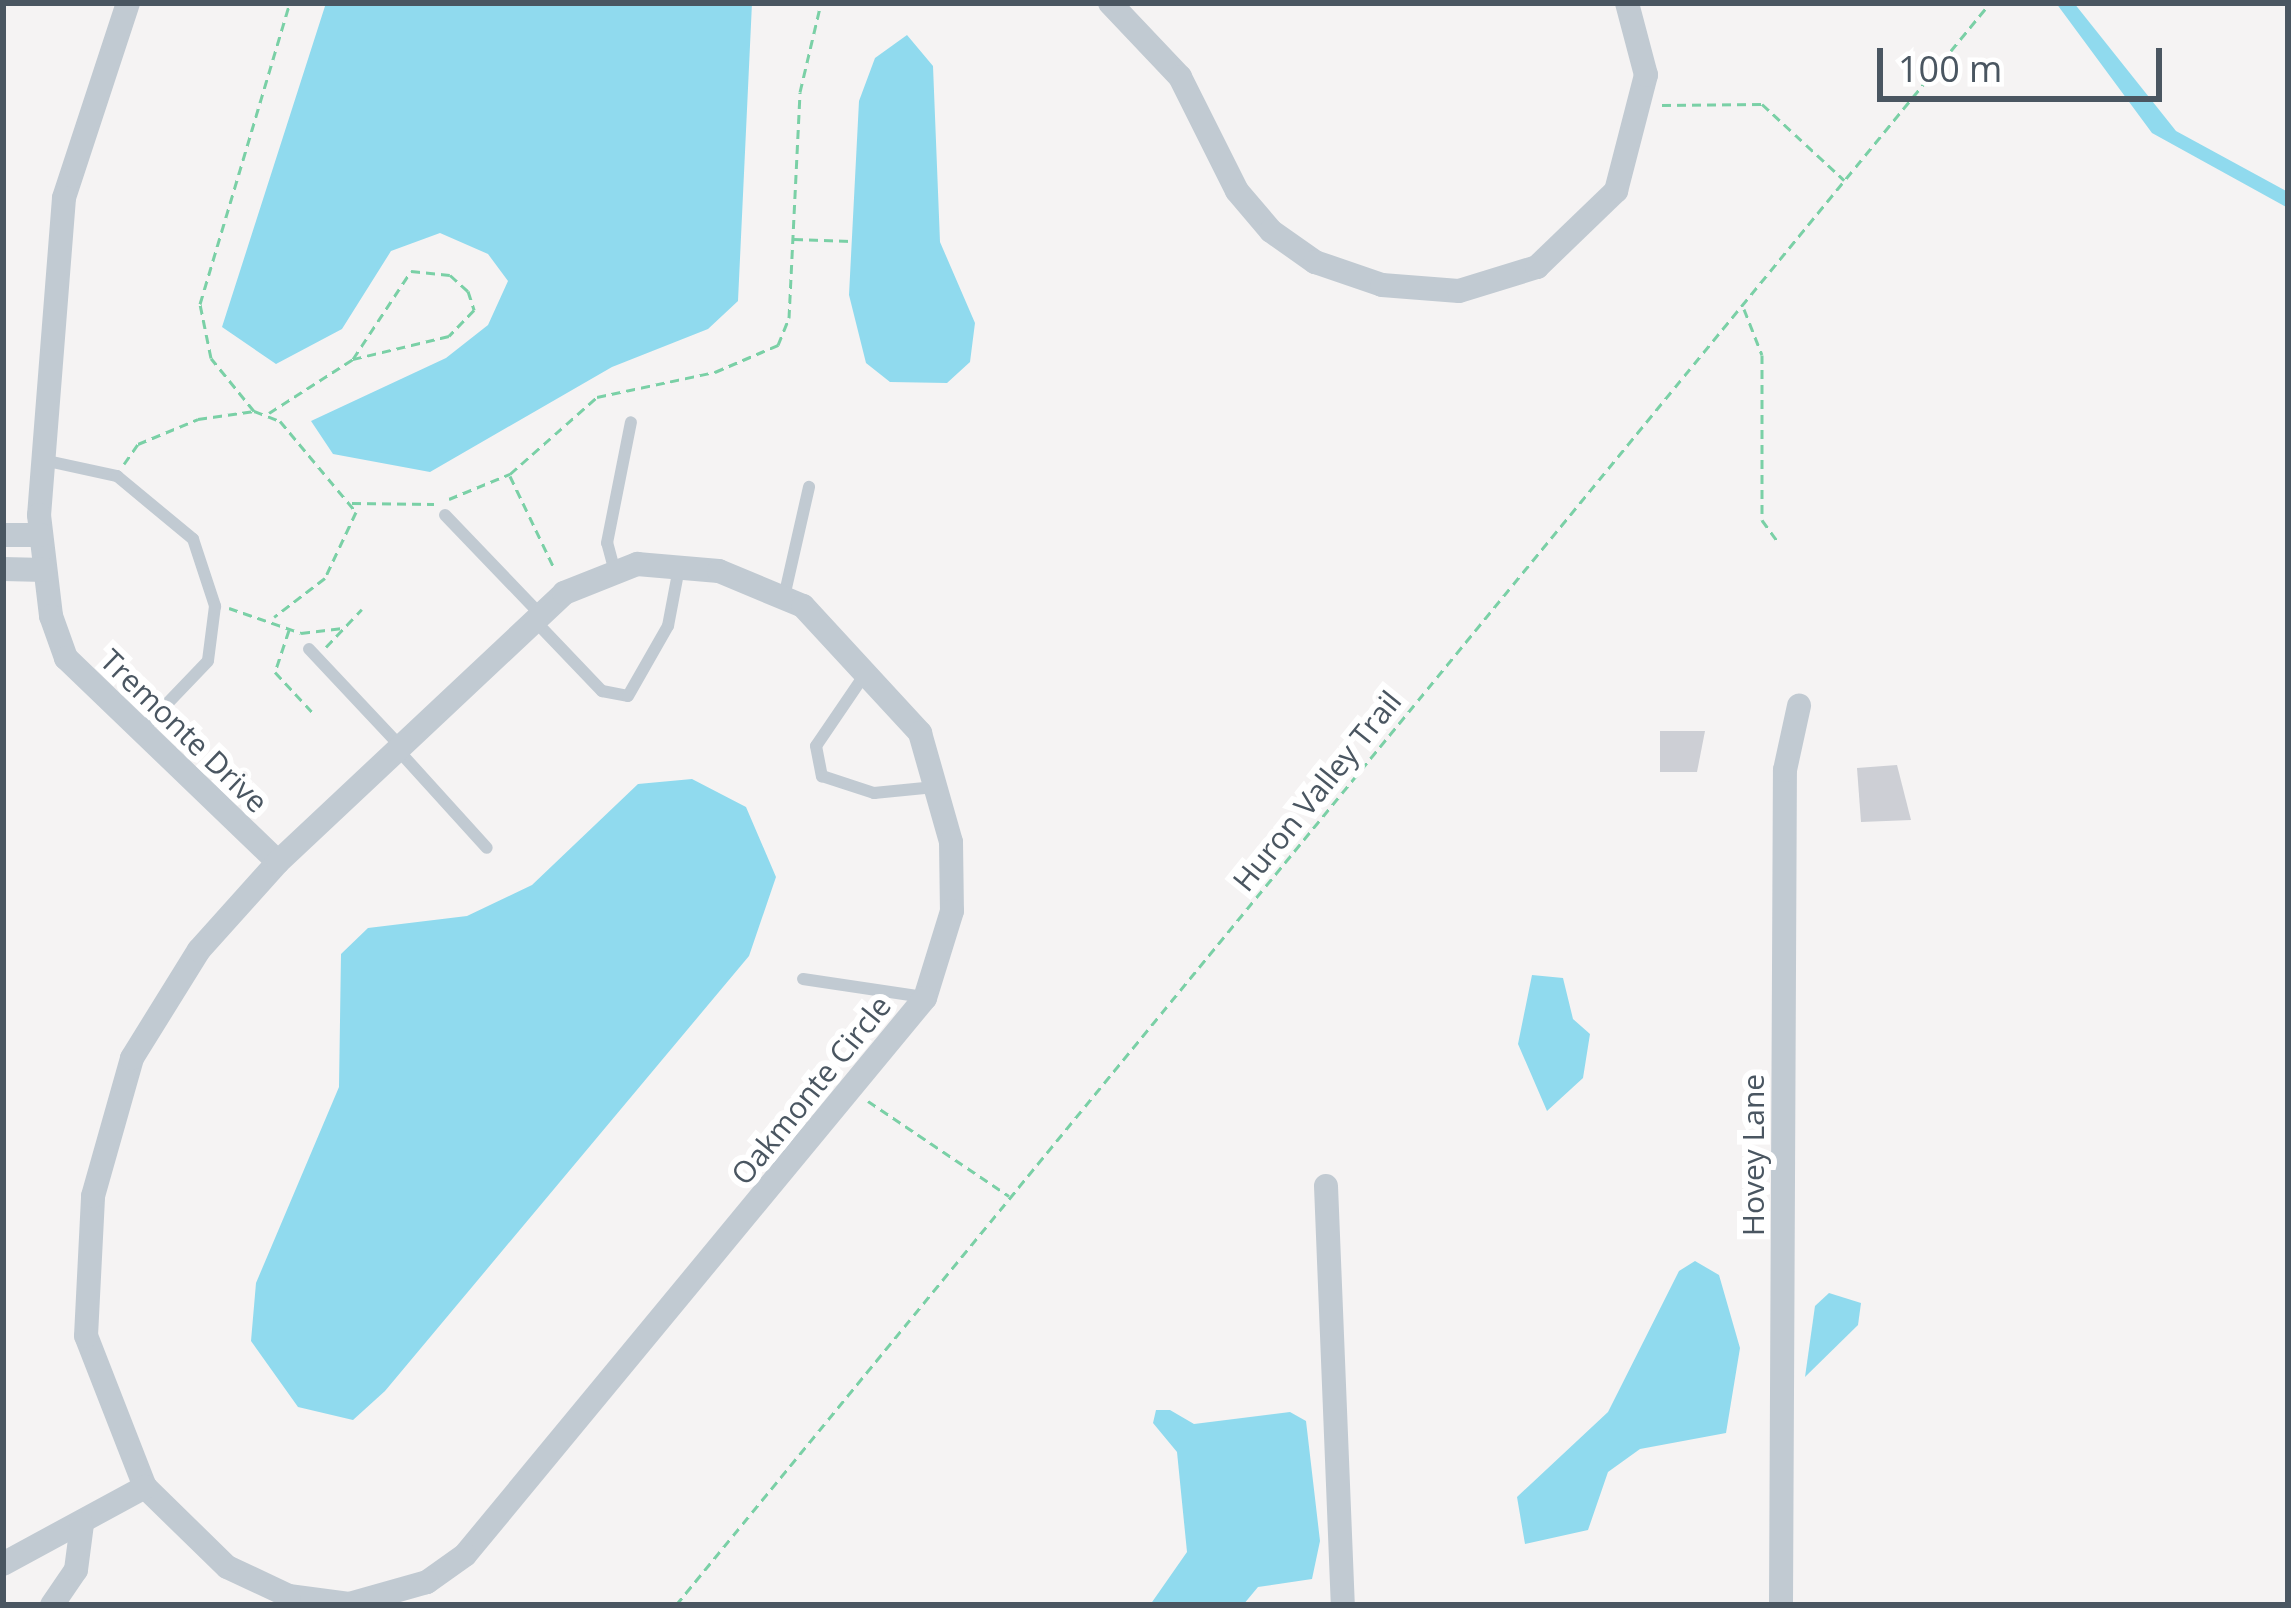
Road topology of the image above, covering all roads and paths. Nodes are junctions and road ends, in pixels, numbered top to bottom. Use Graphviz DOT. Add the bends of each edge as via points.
graph roads {
  1 [pos="128,3"];
  2 [pos="290,3"];
  3 [pos="821,3"];
  4 [pos="1110,3"];
  5 [pos="1627,3"];
  6 [pos="1990,3"];
  7 [pos="1645,104"];
  8 [pos="1845,181"];
  9 [pos="793,239"];
  10 [pos="850,242"];
  11 [pos="1742,306"];
  12 [pos="353,359"];
  13 [pos="254,411"];
  14 [pos="268,414"];
  15 [pos="631,422"];
  16 [pos="44,460"];
  17 [pos="510,474"];
  18 [pos="117,476"];
  19 [pos="809,487"];
  20 [pos="352,503"];
  21 [pos="446,515"];
  22 [pos="3,535"];
  23 [pos="41,535"];
  24 [pos="1779,543"];
  25 [pos="680,568"];
  26 [pos="3,569"];
  27 [pos="45,570"];
  28 [pos="615,573"];
  29 [pos="566,592"];
  30 [pos="783,598"];
  31 [pos="215,607"];
  32 [pos="362,609"];
  33 [pos="274,616"];
  34 [pos="538,618"];
  35 [pos="289,627"];
  36 [pos="343,628"];
  37 [pos="312,653"];
  38 [pos="866,674"];
  39 [pos="1799,706"];
  40 [pos="313,713"];
  41 [pos="140,733"];
  42 [pos="400,748"];
  43 [pos="935,787"];
  44 [pos="487,848"];
  45 [pos="278,862"];
  46 [pos="803,979"];
  47 [pos="925,998"];
  48 [pos="851,1088"];
  49 [pos="1325,1186"];
  50 [pos="1011,1197"];
  51 [pos="146,1487"];
  52 [pos="82,1524"];
  53 [pos="3,1564"];
  54 [pos="52,1605"];
  55 [pos="676,1605"];
  56 [pos="1343,1605"];
  57 [pos="1780,1605"];
  1 -- 16 [label="street, Tremonte Drive" via="64,198"];
  2 -- 13 [label="path" via="200,304 212,358"];
  3 -- 9 [label="path" via="800,92"];
  4 -- 7 [label="street" via="1180,77 1237,191 1271,231 1315,262 1382,285 1459,291 1537,267 1616,191"];
  5 -- 7 [label="street"];
  6 -- 8 [label="path, Huron Valley Trail"];
  7 -- 8 [label="path" via="1754,101"];
  8 -- 11 [label="path, Huron Valley Trail"];
  9 -- 10 [label="path"];
  9 -- 17 [label="path" via="778,345 715,372 597,397"];
  11 -- 24 [label="path" via="1762,355 1762,520"];
  11 -- 50 [label="path, Huron Valley Trail"];
  12 -- 12 [label="path" via="411,271 450,275 468,291 474,310 449,336"];
  12 -- 14 [label="path"];
  13 -- 14 [label="path"];
  13 -- 18 [label="path" via="158,435"];
  14 -- 20 [label="path"];
  15 -- 28 [label="lane" via="607,542"];
  16 -- 18 [label="lane"];
  16 -- 23 [label="street, Tremonte Drive"];
  17 -- 20 [label="path" via="416,509"];
  17 -- 29 [label="path"];
  18 -- 31 [label="lane" via="193,539"];
  19 -- 30 [label="lane"];
  20 -- 33 [label="path" via="353,527 326,578"];
  21 -- 34 [label="lane"];
  22 -- 23 [label="street"];
  23 -- 27 [label="street, Tremonte Drive"];
  25 -- 28 [label="street, Oakmonte Circle"];
  25 -- 30 [label="street, Oakmonte Circle"];
  25 -- 34 [label="lane" via="668,626 628,696 602,691"];
  26 -- 27 [label="street"];
  27 -- 41 [label="street, Tremonte Drive" via="65,658"];
  28 -- 29 [label="street, Oakmonte Circle"];
  29 -- 34 [label="street, Oakmonte Circle"];
  30 -- 38 [label="street, Oakmonte Circle"];
  31 -- 33 [label="path"];
  31 -- 41 [label="lane" via="208,661"];
  32 -- 36 [label="path"];
  33 -- 35 [label="path"];
  34 -- 42 [label="street, Oakmonte Circle"];
  35 -- 36 [label="path"];
  35 -- 40 [label="path" via="275,672"];
  36 -- 37 [label="path"];
  37 -- 42 [label="lane"];
  38 -- 43 [label="street, Oakmonte Circle" via="920,733"];
  38 -- 43 [label="lane" via="816,746 822,776 861,791"];
  39 -- 57 [label="street, Hovey Lane" via="1785,770"];
  41 -- 45 [label="street, Tremonte Drive"];
  42 -- 44 [label="lane"];
  42 -- 45 [label="street, Oakmonte Circle"];
  43 -- 47 [label="street, Oakmonte Circle" via="951,842 952,911"];
  45 -- 51 [label="street, Oakmonte Circle" via="199,950 132,1058 93,1196 86,1336"];
  46 -- 47 [label="lane"];
  47 -- 48 [label="street, Oakmonte Circle"];
  48 -- 50 [label="path"];
  48 -- 51 [label="street, Oakmonte Circle" via="464,1555 427,1582 349,1604 289,1596 227,1567"];
  49 -- 56 [label="street"];
  50 -- 55 [label="path, Huron Valley Trail"];
  51 -- 52 [label="street"];
  52 -- 53 [label="street"];
  52 -- 54 [label="street" via="76,1570"];
}
